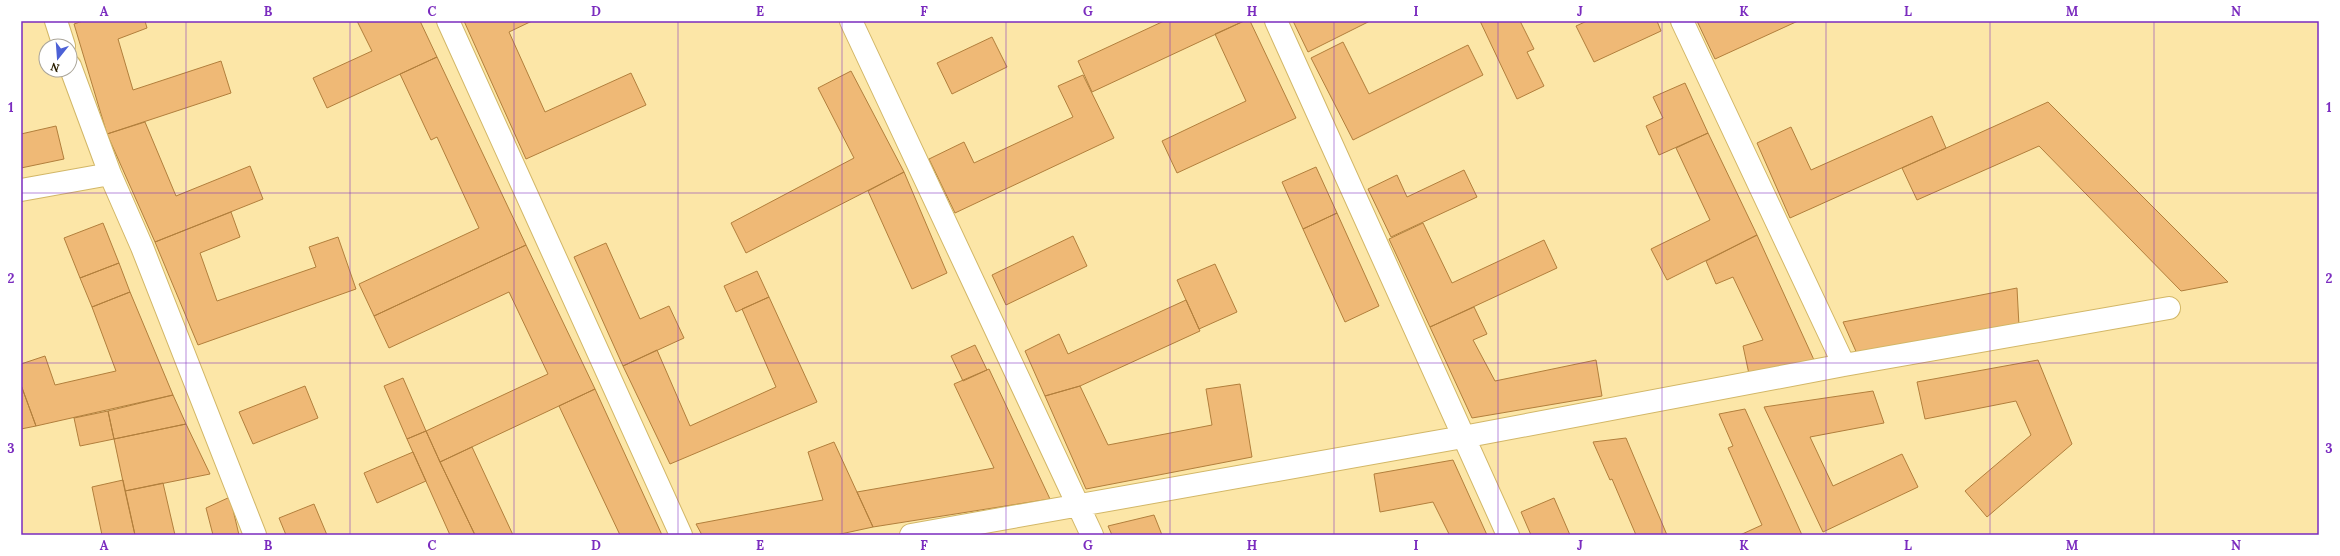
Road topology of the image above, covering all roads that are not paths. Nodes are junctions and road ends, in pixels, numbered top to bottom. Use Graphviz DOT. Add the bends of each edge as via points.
graph roads {
  1 [pos="56,21"];
  2 [pos="448,21"];
  3 [pos="851,21"];
  4 [pos="1276,21"];
  5 [pos="1682,21"];
  6 [pos="61,38"];
  7 [pos="74,78"];
  8 [pos="110,174"];
  9 [pos="21,190"];
  10 [pos="2169,308"];
  11 [pos="1844,365"];
  12 [pos="1462,437"];
  13 [pos="1078,505"];
  14 [pos="255,535"];
  15 [pos="681,535"];
  16 [pos="911,535"];
  17 [pos="1092,535"];
  18 [pos="1508,535"];
  1 -- 6 [label="street"];
  2 -- 15 [label="street"];
  3 -- 13 [label="street"];
  4 -- 12 [label="street"];
  5 -- 11 [label="street"];
  7 -- 8 [label="street"];
  8 -- 9 [label="street"];
  8 -- 14 [label="street" via="142,247"];
  10 -- 11 [label="street"];
  11 -- 12 [label="street"];
  12 -- 13 [label="street"];
  12 -- 18 [label="street"];
  13 -- 16 [label="street"];
  13 -- 17 [label="street"];
}
